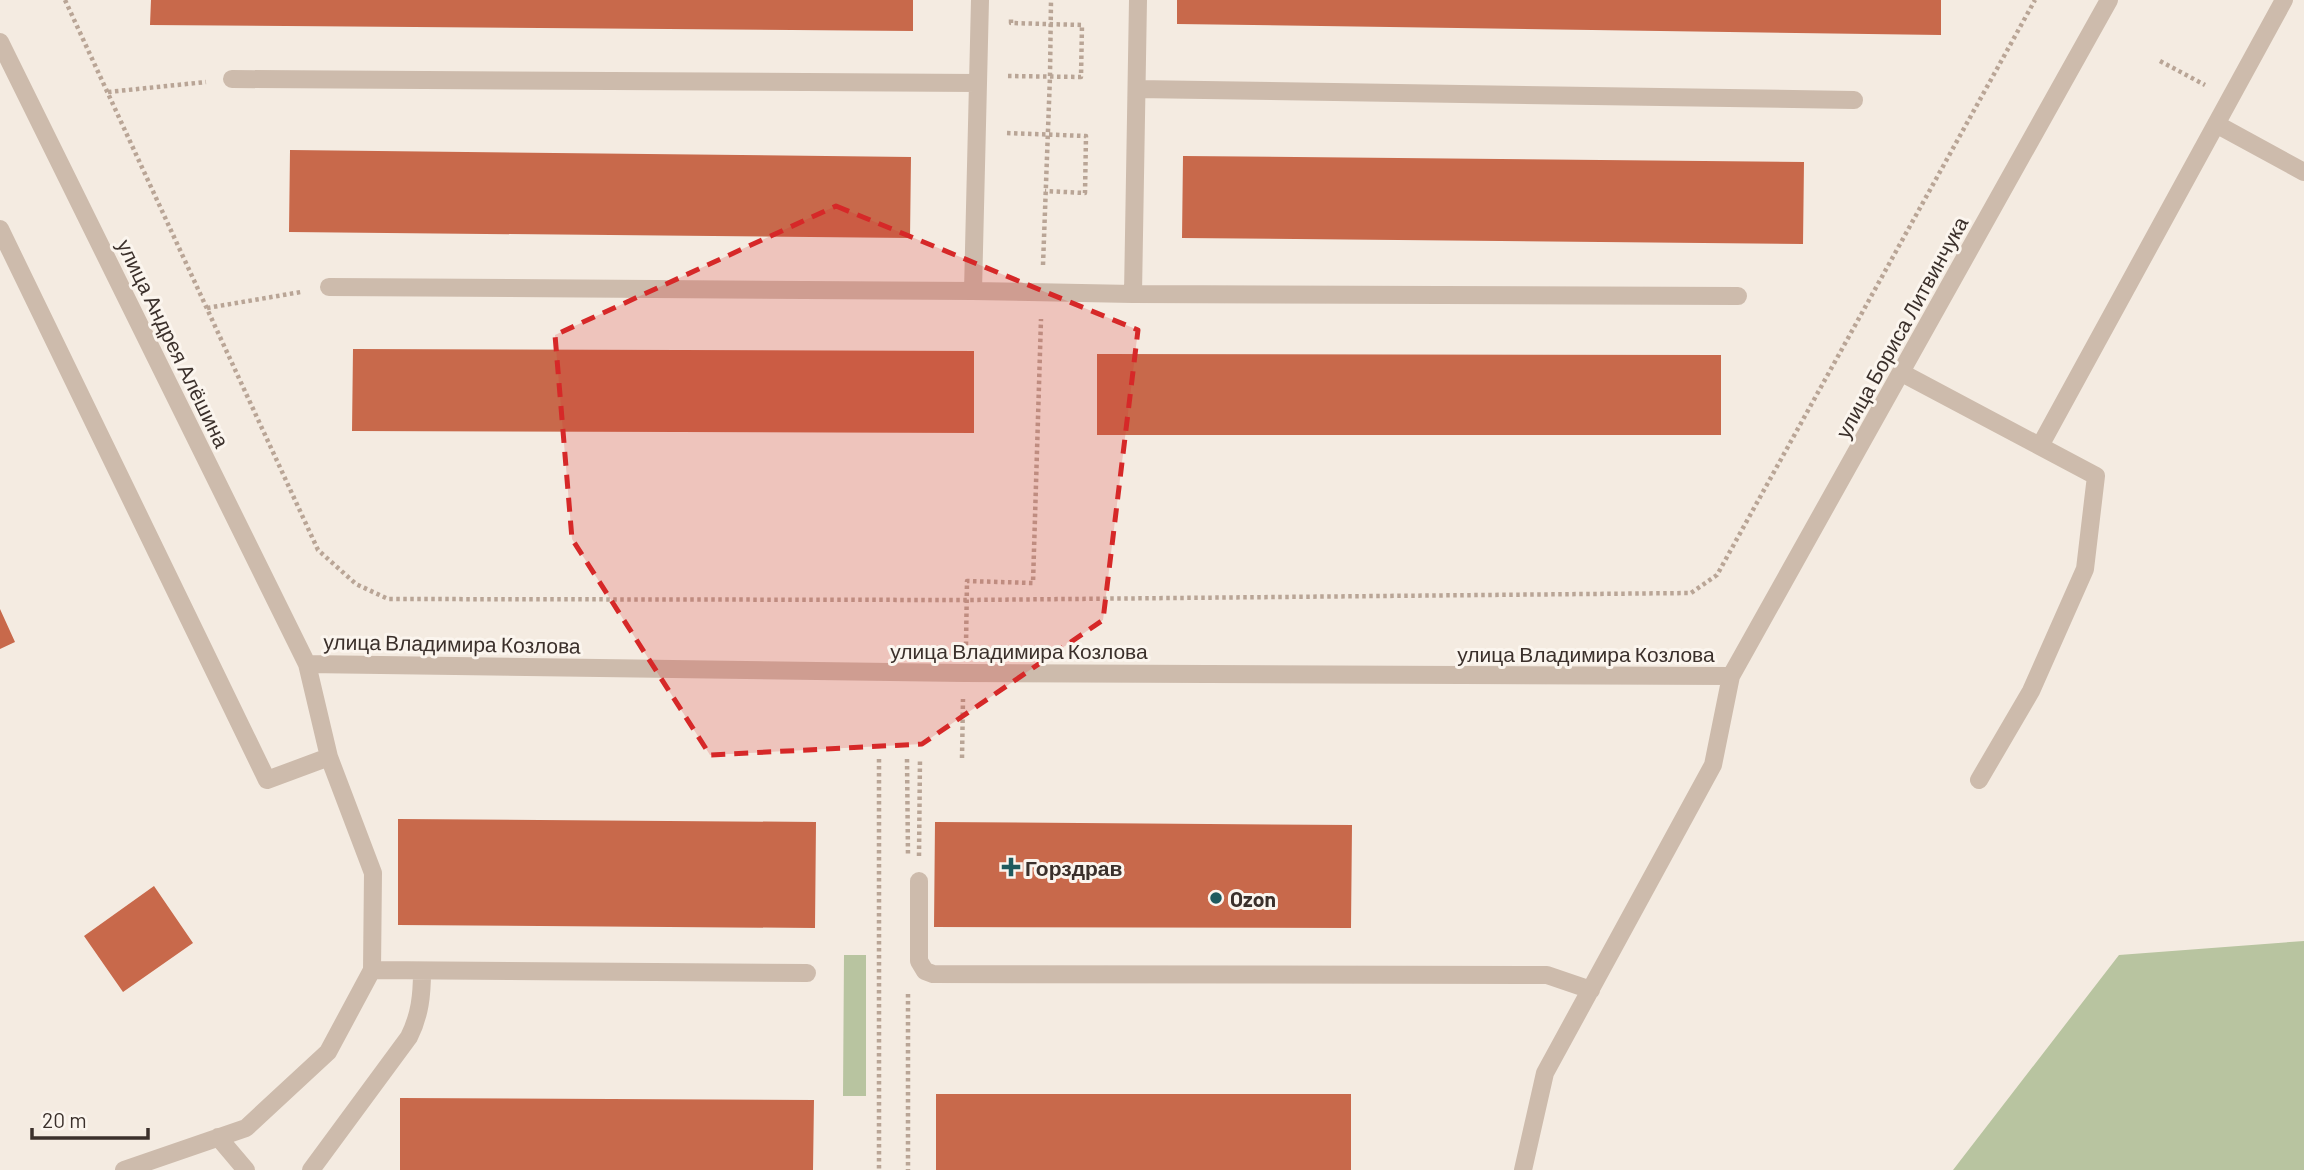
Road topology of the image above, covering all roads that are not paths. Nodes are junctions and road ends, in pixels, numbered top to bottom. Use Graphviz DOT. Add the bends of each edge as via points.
graph roads {
  1 [pos="980,0"];
  2 [pos="1138,0"];
  3 [pos="2109,0"];
  4 [pos="2284,0"];
  5 [pos="0,42"];
  6 [pos="232,79"];
  7 [pos="978,83"];
  8 [pos="1137,89"];
  9 [pos="1854,100"];
  10 [pos="2216,124"];
  11 [pos="2304,173"];
  12 [pos="0,229"];
  13 [pos="329,287"];
  14 [pos="973,291"];
  15 [pos="1132,294"];
  16 [pos="1738,296"];
  17 [pos="1902,373"];
  18 [pos="2040,446"];
  19 [pos="307,664"];
  20 [pos="1731,676"];
  21 [pos="329,757"];
  22 [pos="1979,780"];
  23 [pos="919,881"];
  24 [pos="372,970"];
  25 [pos="422,971"];
  26 [pos="807,973"];
  27 [pos="1591,990"];
  28 [pos="218,1137"];
  29 [pos="127,1170"];
  30 [pos="246,1170"];
  31 [pos="311,1170"];
  32 [pos="1523,1170"];
  1 -- 7 [label="street"];
  2 -- 8 [label="street"];
  3 -- 17 [label="street, улица Бориса Литвинчука"];
  4 -- 10 [label="street"];
  5 -- 19 [label="street, улица Андрея Алёшина"];
  6 -- 7 [label="street"];
  7 -- 14 [label="street"];
  8 -- 9 [label="street"];
  8 -- 15 [label="street"];
  10 -- 11 [label="street"];
  10 -- 18 [label="street"];
  12 -- 21 [label="street" via="267,780"];
  13 -- 14 [label="street"];
  14 -- 15 [label="street"];
  15 -- 16 [label="street"];
  17 -- 18 [label="street"];
  17 -- 20 [label="street, улица Бориса Литвинчука"];
  18 -- 22 [label="street" via="2096,476 2085,569 2031,691"];
  19 -- 20 [label="street, улица Владимира Козлова"];
  19 -- 21 [label="street, улица Андрея Алёшина"];
  20 -- 27 [label="street, улица Бориса Литвинчука" via="1713,765"];
  21 -- 24 [label="street, улица Андрея Алёшина" via="373,873"];
  23 -- 27 [label="street" via="919,961 933,974 1546,975"];
  24 -- 25 [label="street"];
  24 -- 28 [label="street" via="328,1052 246,1128"];
  25 -- 26 [label="street"];
  25 -- 31 [label="street" via="421,1002 409,1037"];
  27 -- 32 [label="street, улица Бориса Литвинчука" via="1545,1073"];
  28 -- 29 [label="street"];
  28 -- 30 [label="street"];
}
